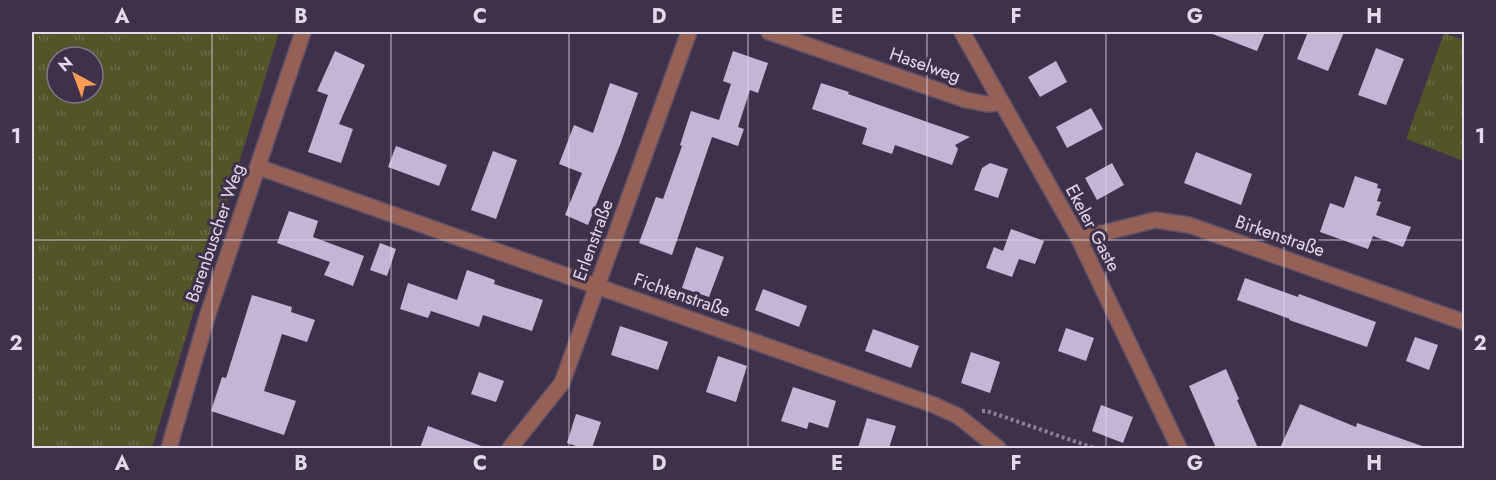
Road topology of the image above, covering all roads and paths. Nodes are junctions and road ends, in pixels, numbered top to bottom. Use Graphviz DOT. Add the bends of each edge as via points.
graph roads {
  1 [pos="303,32"];
  2 [pos="689,32"];
  3 [pos="769,32"];
  4 [pos="962,32"];
  5 [pos="1002,103"];
  6 [pos="258,167"];
  7 [pos="1079,239"];
  8 [pos="597,285"];
  9 [pos="1464,322"];
  10 [pos="958,416"];
  11 [pos="169,448"];
  12 [pos="510,448"];
  13 [pos="998,448"];
  14 [pos="1094,448"];
  15 [pos="1179,448"];
  1 -- 6 [label="street, Barenbuscher Weg"];
  2 -- 8 [label="street, Erlenstraße"];
  3 -- 5 [label="street, Haselweg" via="966,100"];
  4 -- 5 [label="street, Ekeler Gaste"];
  5 -- 7 [label="street, Ekeler Gaste"];
  6 -- 8 [label="street, Fichtenstraße"];
  6 -- 11 [label="street, Barenbuscher Weg" via="207,317"];
  7 -- 9 [label="street, Birkenstraße" via="1155,220 1189,225"];
  7 -- 15 [label="street, Ekeler Gaste"];
  8 -- 10 [label="street, Fichtenstraße"];
  8 -- 12 [label="street, Erlenstraße" via="562,383"];
  10 -- 13 [label="street, Fichtenstraße"];
  10 -- 14 [label="path" via="987,411"];
}
